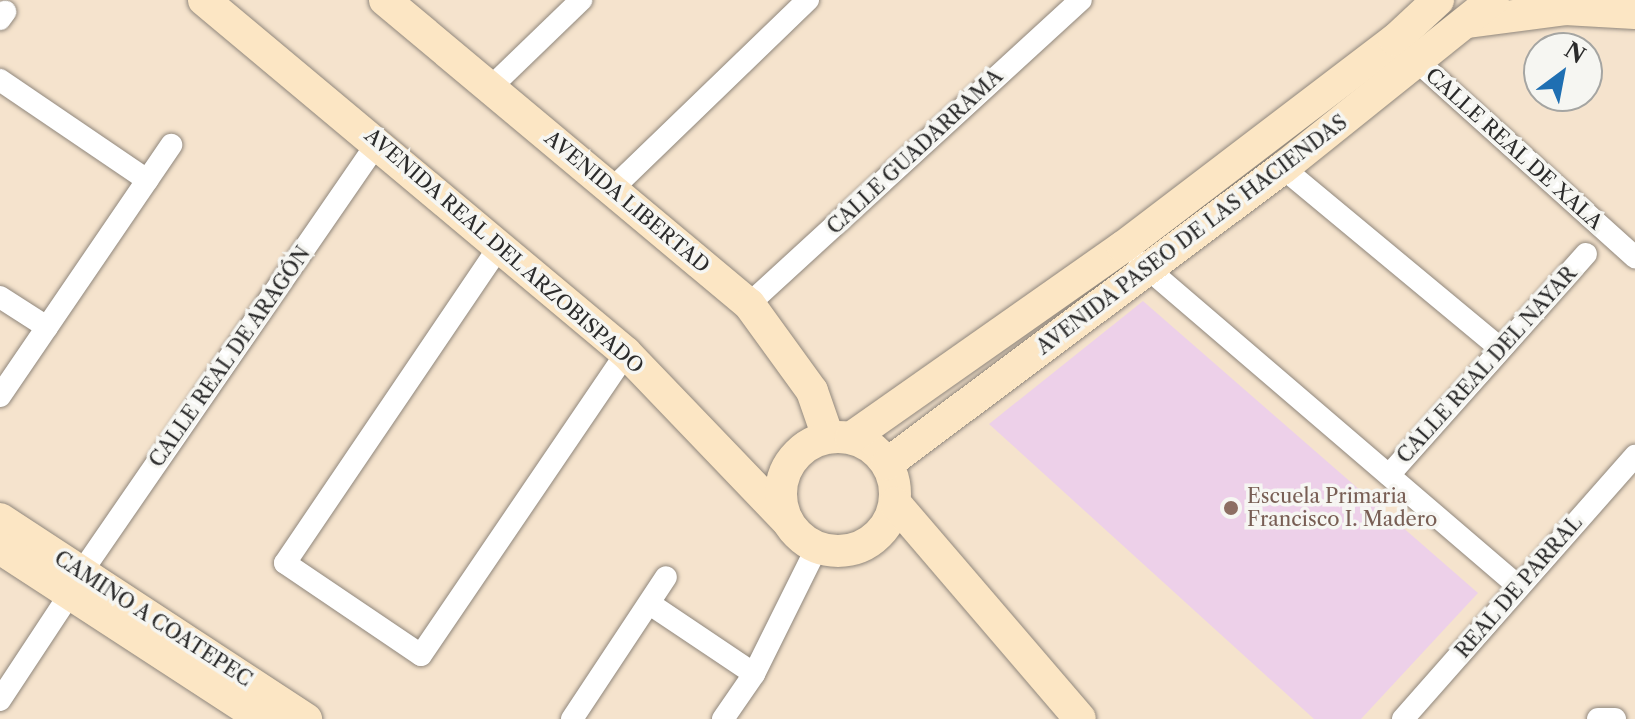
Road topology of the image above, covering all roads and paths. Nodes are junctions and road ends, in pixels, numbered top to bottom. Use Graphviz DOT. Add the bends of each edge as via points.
graph roads {
  1 [pos="204,0"];
  2 [pos="385,0"];
  3 [pos="581,0"];
  4 [pos="808,0"];
  5 [pos="1081,0"];
  6 [pos="1438,0"];
  7 [pos="1493,0"];
  8 [pos="1635,13"];
  9 [pos="1468,22"];
  10 [pos="1406,51"];
  11 [pos="0,80"];
  12 [pos="490,88"];
  13 [pos="378,142"];
  14 [pos="171,145"];
  15 [pos="1283,168"];
  16 [pos="147,180"];
  17 [pos="611,190"];
  18 [pos="501,244"];
  19 [pos="1123,247"];
  20 [pos="1586,254"];
  21 [pos="1635,257"];
  22 [pos="1150,270"];
  23 [pos="0,297"];
  24 [pos="749,304"];
  25 [pos="47,327"];
  26 [pos="1501,349"];
  27 [pos="626,353"];
  28 [pos="0,396"];
  29 [pos="839,438"];
  30 [pos="1635,456"];
  31 [pos="887,464"];
  32 [pos="1389,475"];
  33 [pos="895,503"];
  34 [pos="0,519"];
  35 [pos="787,521"];
  36 [pos="817,547"];
  37 [pos="0,548"];
  38 [pos="666,577"];
  39 [pos="76,583"];
  40 [pos="1519,587"];
  41 [pos="650,604"];
  42 [pos="754,674"];
  43 [pos="0,700"];
  44 [pos="262,719"];
  45 [pos="306,719"];
  46 [pos="572,719"];
  47 [pos="723,719"];
  48 [pos="1080,719"];
  49 [pos="1403,719"];
  50 [pos="1598,719"];
  51 [pos="1615,719"];
  1 -- 13 [label="main road, AVENIDA REAL DEL ARZOBISPADO"];
  2 -- 12 [label="main road, AVENIDA LIBERTAD"];
  3 -- 12 [label="street"];
  4 -- 17 [label="street"];
  5 -- 24 [label="street, CALLE GUADARRAMA"];
  6 -- 10 [label="main road, AVENIDA PASEO DE LAS HACIENDAS"];
  7 -- 9 [label="main road, AVENIDA PASEO DE LAS HACIENDAS"];
  8 -- 9 [label="main road" via="1565,9"];
  9 -- 10 [label="main road, AVENIDA PASEO DE LAS HACIENDAS"];
  10 -- 15 [label="main road, AVENIDA PASEO DE LAS HACIENDAS"];
  10 -- 19 [label="main road, AVENIDA PASEO DE LAS HACIENDAS"];
  10 -- 21 [label="street, CALLE REAL DE XALA"];
  11 -- 16 [label="street"];
  12 -- 17 [label="main road, AVENIDA LIBERTAD"];
  13 -- 18 [label="main road, AVENIDA REAL DEL ARZOBISPADO"];
  13 -- 39 [label="street, CALLE REAL DE ARAGÓN"];
  14 -- 16 [label="street"];
  15 -- 22 [label="main road, AVENIDA PASEO DE LAS HACIENDAS"];
  15 -- 26 [label="street, CALLE REAL DEL NAYAR"];
  16 -- 25 [label="street"];
  17 -- 24 [label="main road, AVENIDA LIBERTAD"];
  18 -- 27 [label="main road, AVENIDA REAL DEL ARZOBISPADO"];
  18 -- 27 [label="street" via="285,563 421,655"];
  19 -- 22 [label="street"];
  19 -- 29 [label="main road, AVENIDA PASEO DE LAS HACIENDAS"];
  20 -- 26 [label="street, CALLE REAL DEL NAYAR"];
  22 -- 31 [label="main road, AVENIDA PASEO DE LAS HACIENDAS"];
  22 -- 32 [label="street"];
  23 -- 25 [label="street"];
  24 -- 29 [label="main road, AVENIDA LIBERTAD"];
  25 -- 28 [label="street"];
  26 -- 32 [label="street, CALLE REAL DEL NAYAR"];
  27 -- 35 [label="main road, AVENIDA REAL DEL ARZOBISPADO"];
  29 -- 31 [label="main road" via="865,443"];
  29 -- 35 [label="main road" via="803,449 786,469 781,495"];
  30 -- 40 [label="street, REAL DE PARRAL"];
  31 -- 33 [label="main road"];
  32 -- 40 [label="street"];
  33 -- 36 [label="main road" via="889,521 861,546 843,551"];
  33 -- 48 [label="main road"];
  34 -- 39 [label="main road, CAMINO A COATEPEC"];
  35 -- 36 [label="main road"];
  36 -- 42 [label="street"];
  37 -- 39 [label="main road, CAMINO A COATEPEC"];
  38 -- 41 [label="street"];
  39 -- 43 [label="street, CALLE REAL DE ARAGÓN"];
  39 -- 44 [label="main road, CAMINO A COATEPEC"];
  39 -- 45 [label="main road, CAMINO A COATEPEC"];
  40 -- 49 [label="street, REAL DE PARRAL"];
  41 -- 42 [label="street"];
  41 -- 46 [label="street"];
  42 -- 47 [label="street"];
  50 -- 51 [label="street"];
}
